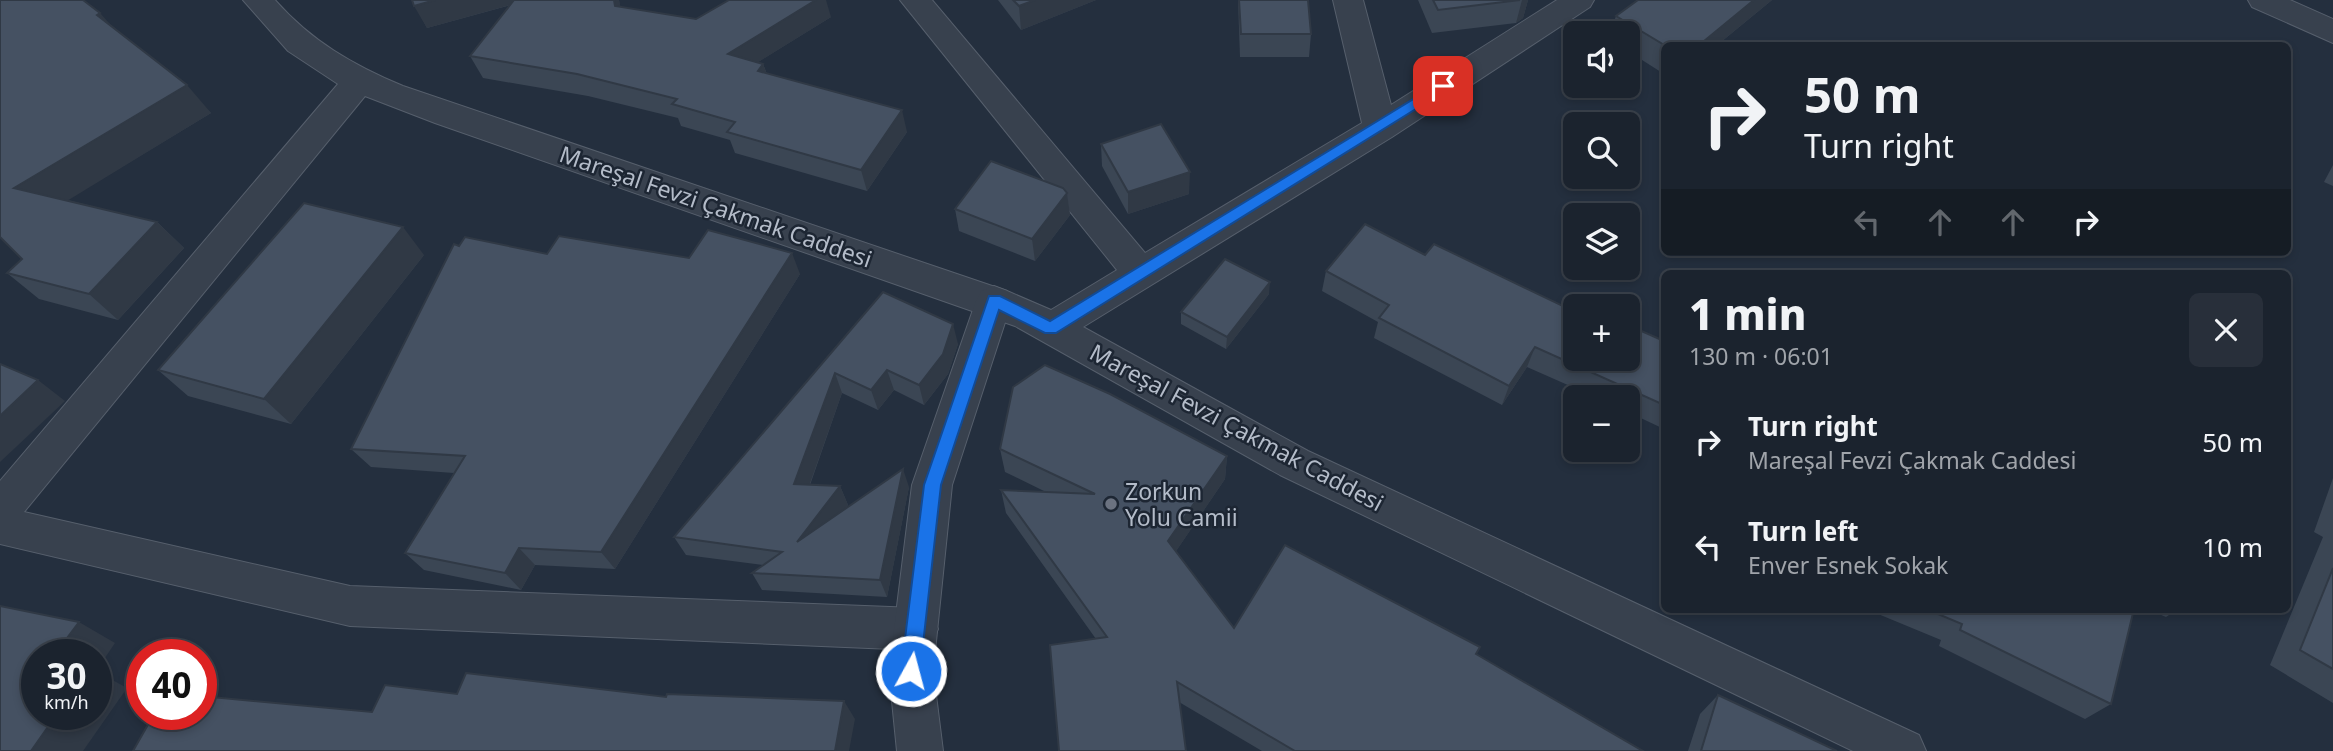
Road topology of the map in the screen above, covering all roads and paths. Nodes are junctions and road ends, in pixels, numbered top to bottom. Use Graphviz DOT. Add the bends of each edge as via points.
graph roads {
  1 [pos="258,0"];
  2 [pos="915,0"];
  3 [pos="1348,0"];
  4 [pos="1579,0"];
  5 [pos="2263,0"];
  6 [pos="2333,32"];
  7 [pos="359,81"];
  8 [pos="1380,128"];
  9 [pos="1141,272"];
  10 [pos="994,300"];
  11 [pos="1051,328"];
  12 [pos="0,511"];
  13 [pos="0,525"];
  14 [pos="916,629"];
  15 [pos="920,751"];
  16 [pos="1903,751"];
  1 -- 7 [label="street, Mareşal Fevzi Çakmak Caddesi" via="315,58"];
  2 -- 9 [label="street"];
  3 -- 8 [label="street"];
  4 -- 8 [label="street"];
  5 -- 6 [label="street"];
  7 -- 10 [label="street, Mareşal Fevzi Çakmak Caddesi"];
  7 -- 12 [label="street"];
  8 -- 9 [label="street"];
  9 -- 11 [label="street"];
  10 -- 11 [label="street, Mareşal Fevzi Çakmak Caddesi"];
  10 -- 14 [label="street" via="933,485"];
  11 -- 16 [label="street, Mareşal Fevzi Çakmak Caddesi" via="1294,463"];
  13 -- 14 [label="street" via="350,606"];
  14 -- 15 [label="street" via="911,671"];
}
